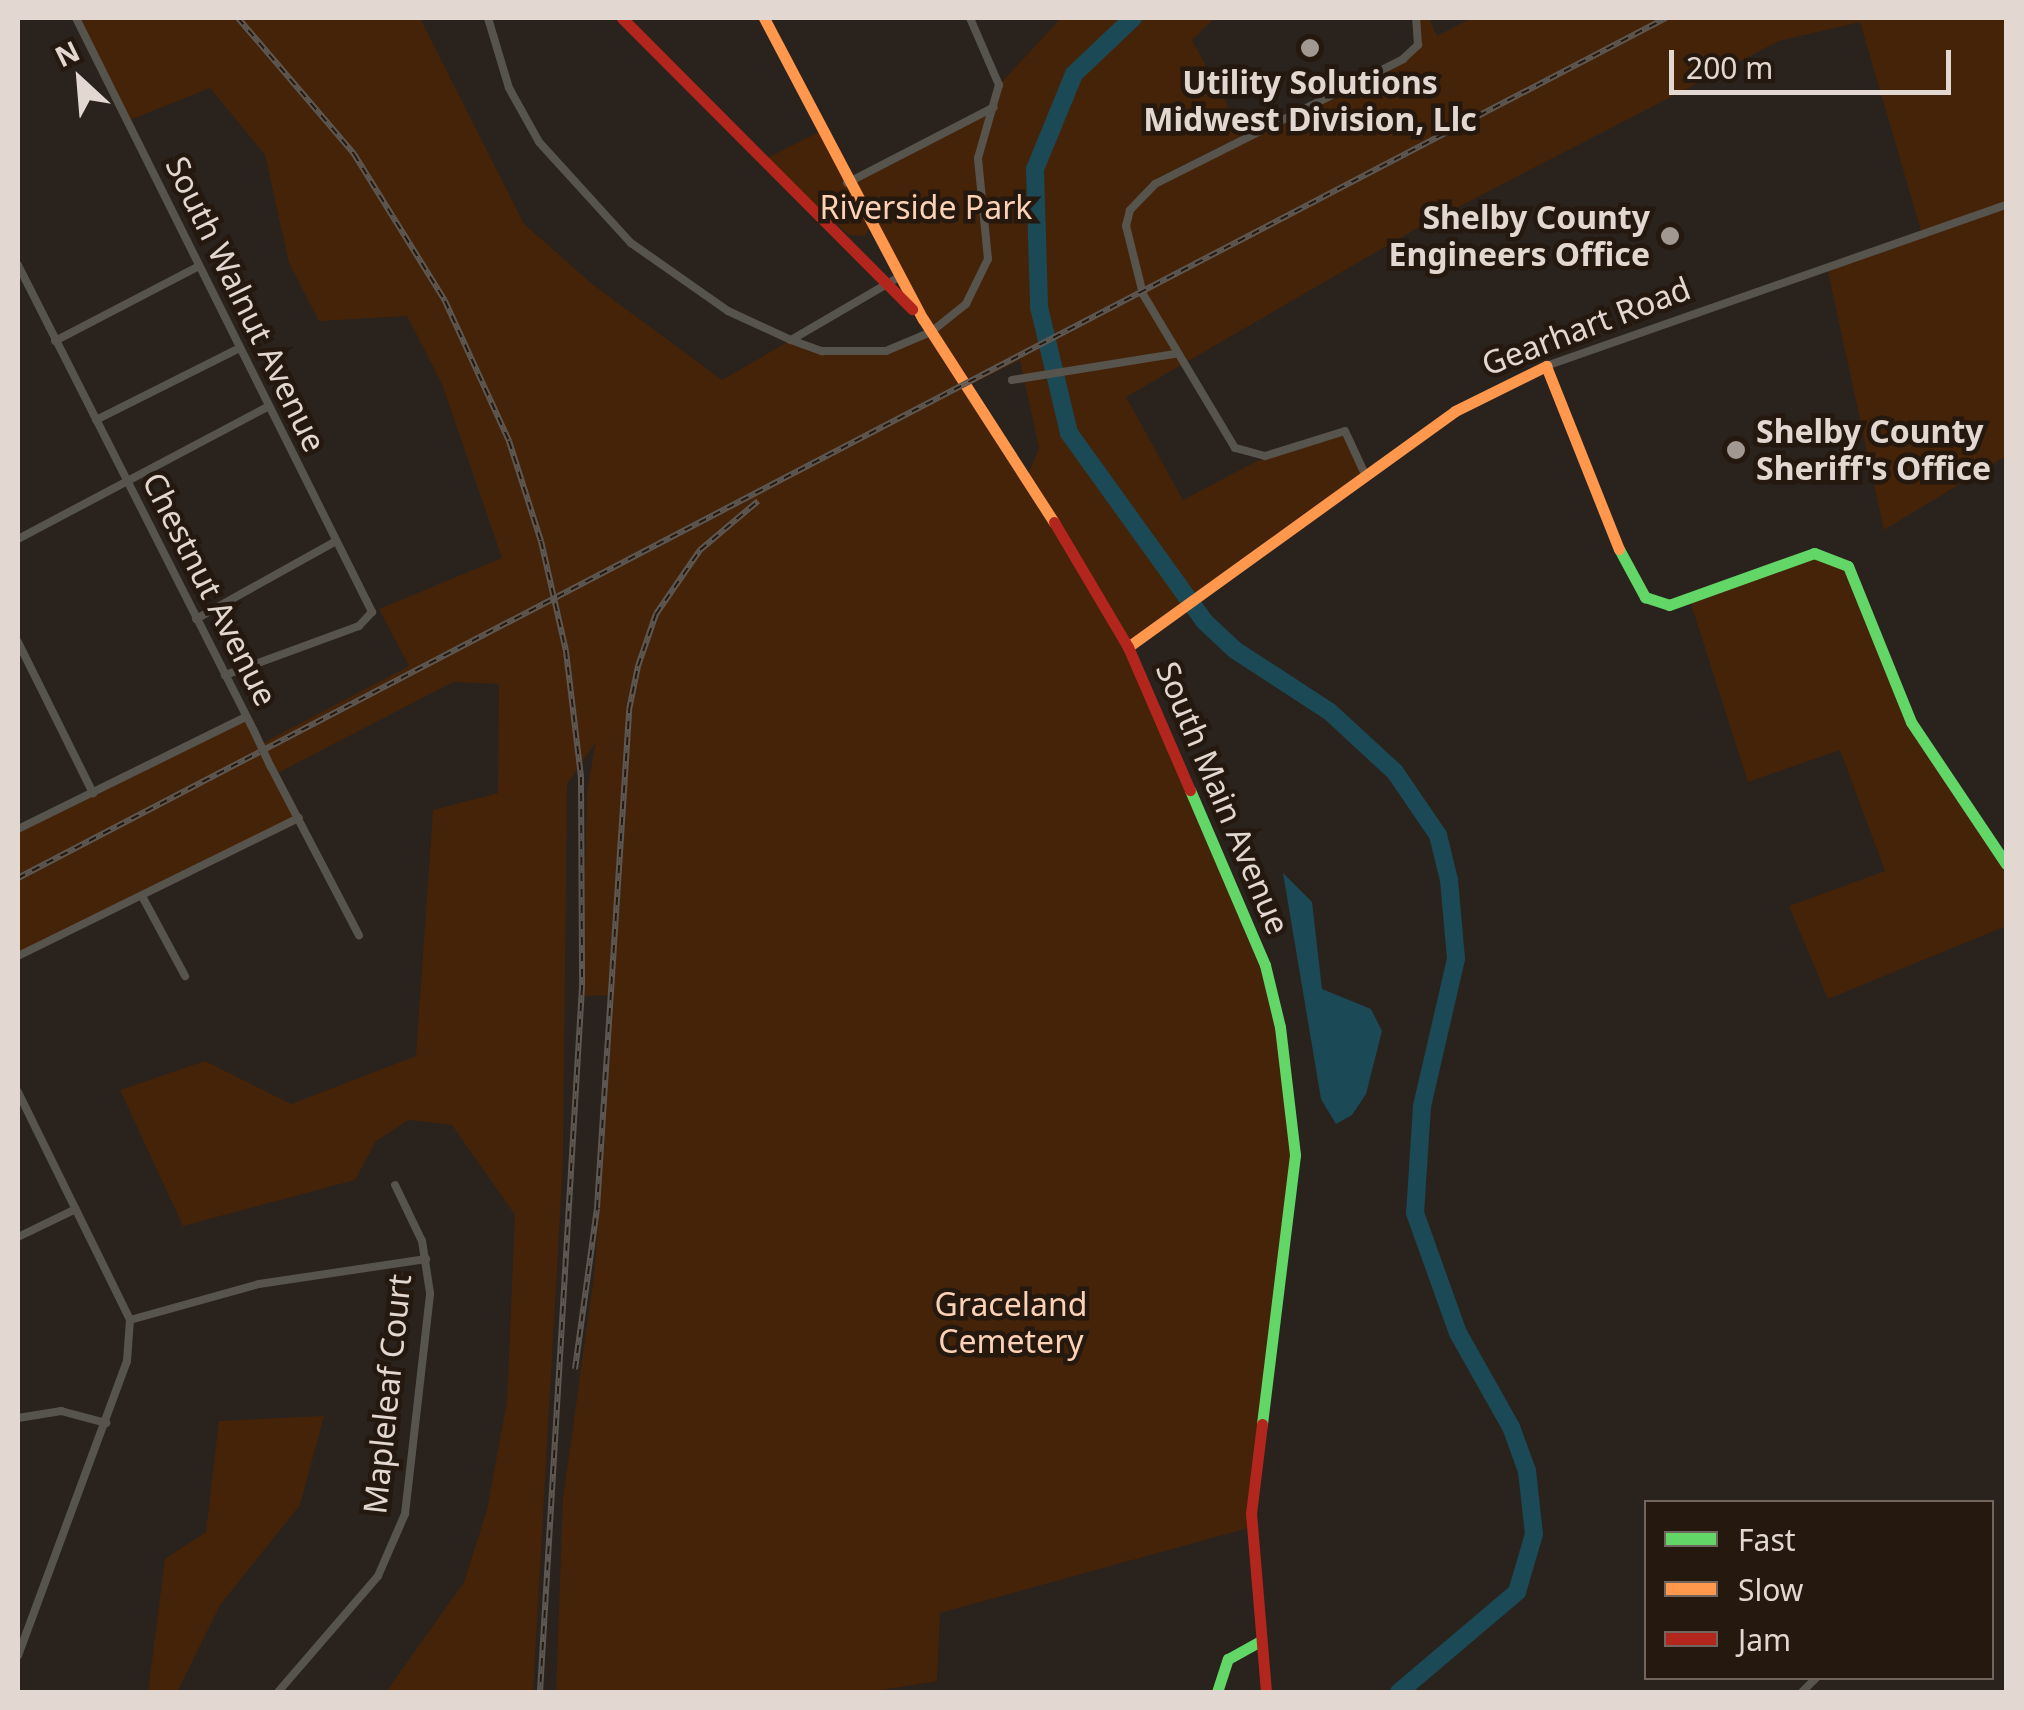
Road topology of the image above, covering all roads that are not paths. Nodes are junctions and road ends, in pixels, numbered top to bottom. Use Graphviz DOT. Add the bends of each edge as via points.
graph roads {
  1 [pos="76,18"];
  2 [pos="488,18"];
  3 [pos="622,18"];
  4 [pos="764,18"];
  5 [pos="970,18"];
  6 [pos="1416,18"];
  7 [pos="994,107"];
  8 [pos="847,183"];
  9 [pos="2006,205"];
  10 [pos="18,264"];
  11 [pos="200,266"];
  12 [pos="899,278"];
  13 [pos="887,285"];
  14 [pos="923,319"];
  15 [pos="931,332"];
  16 [pos="792,340"];
  17 [pos="56,341"];
  18 [pos="240,348"];
  19 [pos="1175,354"];
  20 [pos="1546,366"];
  21 [pos="1012,380"];
  22 [pos="269,406"];
  23 [pos="96,420"];
  24 [pos="1364,472"];
  25 [pos="127,481"];
  26 [pos="18,539"];
  27 [pos="336,541"];
  28 [pos="196,619"];
  29 [pos="18,642"];
  30 [pos="1128,647"];
  31 [pos="224,675"];
  32 [pos="246,717"];
  33 [pos="93,793"];
  34 [pos="299,818"];
  35 [pos="18,829"];
  36 [pos="2006,864"];
  37 [pos="142,896"];
  38 [pos="359,935"];
  39 [pos="18,956"];
  40 [pos="185,976"];
  41 [pos="18,1092"];
  42 [pos="395,1186"];
  43 [pos="76,1209"];
  44 [pos="18,1237"];
  45 [pos="426,1259"];
  46 [pos="130,1320"];
  47 [pos="18,1418"];
  48 [pos="106,1423"];
  49 [pos="1258,1642"];
  50 [pos="18,1654"];
  51 [pos="278,1692"];
  52 [pos="1217,1692"];
  53 [pos="1266,1692"];
  1 -- 11 [label="street, South Walnut Avenue"];
  2 -- 16 [label="street" via="508,88 579,192 631,243 712,299"];
  3 -- 13 [label="main road"];
  4 -- 8 [label="main road, South Main Avenue"];
  5 -- 7 [label="street" via="996,69"];
  6 -- 19 [label="street" via="1418,45 1404,59 1155,184 1130,210 1131,264"];
  7 -- 8 [label="street"];
  7 -- 15 [label="street" via="978,158 988,259 966,304"];
  8 -- 12 [label="main road, South Main Avenue"];
  9 -- 20 [label="street, Gearhart Road"];
  10 -- 17 [label="street, Chestnut Avenue"];
  11 -- 17 [label="street"];
  11 -- 18 [label="street, South Walnut Avenue"];
  12 -- 13 [label="street"];
  12 -- 14 [label="main road, South Main Avenue"];
  13 -- 14 [label="main road"];
  13 -- 16 [label="street"];
  14 -- 15 [label="main road, South Main Avenue"];
  15 -- 16 [label="street" via="886,351 822,351"];
  15 -- 30 [label="main road, South Main Avenue"];
  17 -- 23 [label="street, Chestnut Avenue"];
  18 -- 22 [label="street, South Walnut Avenue"];
  18 -- 23 [label="street"];
  19 -- 21 [label="street"];
  19 -- 24 [label="street" via="1235,448 1265,456 1345,431"];
  20 -- 24 [label="main road, Gearhart Road" via="1455,411"];
  20 -- 36 [label="main road" via="1623,560 1645,597 1668,606 1690,601 1814,553 1848,566 1912,722"];
  22 -- 25 [label="street"];
  22 -- 27 [label="street, South Walnut Avenue"];
  23 -- 25 [label="street, Chestnut Avenue"];
  24 -- 30 [label="main road, Gearhart Road"];
  25 -- 26 [label="street"];
  25 -- 28 [label="street, Chestnut Avenue"];
  27 -- 28 [label="street"];
  27 -- 31 [label="street, South Walnut Avenue" via="372,612 359,626"];
  28 -- 31 [label="street, Chestnut Avenue"];
  29 -- 33 [label="street"];
  30 -- 49 [label="main road, South Main Avenue" via="1226,868 1280,1027 1295,1154 1256,1444 1251,1513"];
  31 -- 32 [label="street, Chestnut Avenue"];
  32 -- 33 [label="street"];
  32 -- 34 [label="street, Chestnut Avenue, bridge"];
  33 -- 35 [label="street"];
  34 -- 37 [label="street"];
  34 -- 38 [label="street, Chestnut Avenue"];
  37 -- 39 [label="street"];
  37 -- 40 [label="street"];
  41 -- 43 [label="street"];
  42 -- 45 [label="street, Mapleleaf Court"];
  43 -- 44 [label="street"];
  43 -- 46 [label="street"];
  45 -- 46 [label="street" via="260,1284"];
  45 -- 51 [label="street, Mapleleaf Court" via="430,1292 405,1514 378,1576"];
  46 -- 48 [label="street" via="127,1361"];
  47 -- 48 [label="street" via="60,1410"];
  48 -- 50 [label="street"];
  49 -- 52 [label="main road" via="1228,1658"];
  49 -- 53 [label="main road, South Main Avenue"];
}
